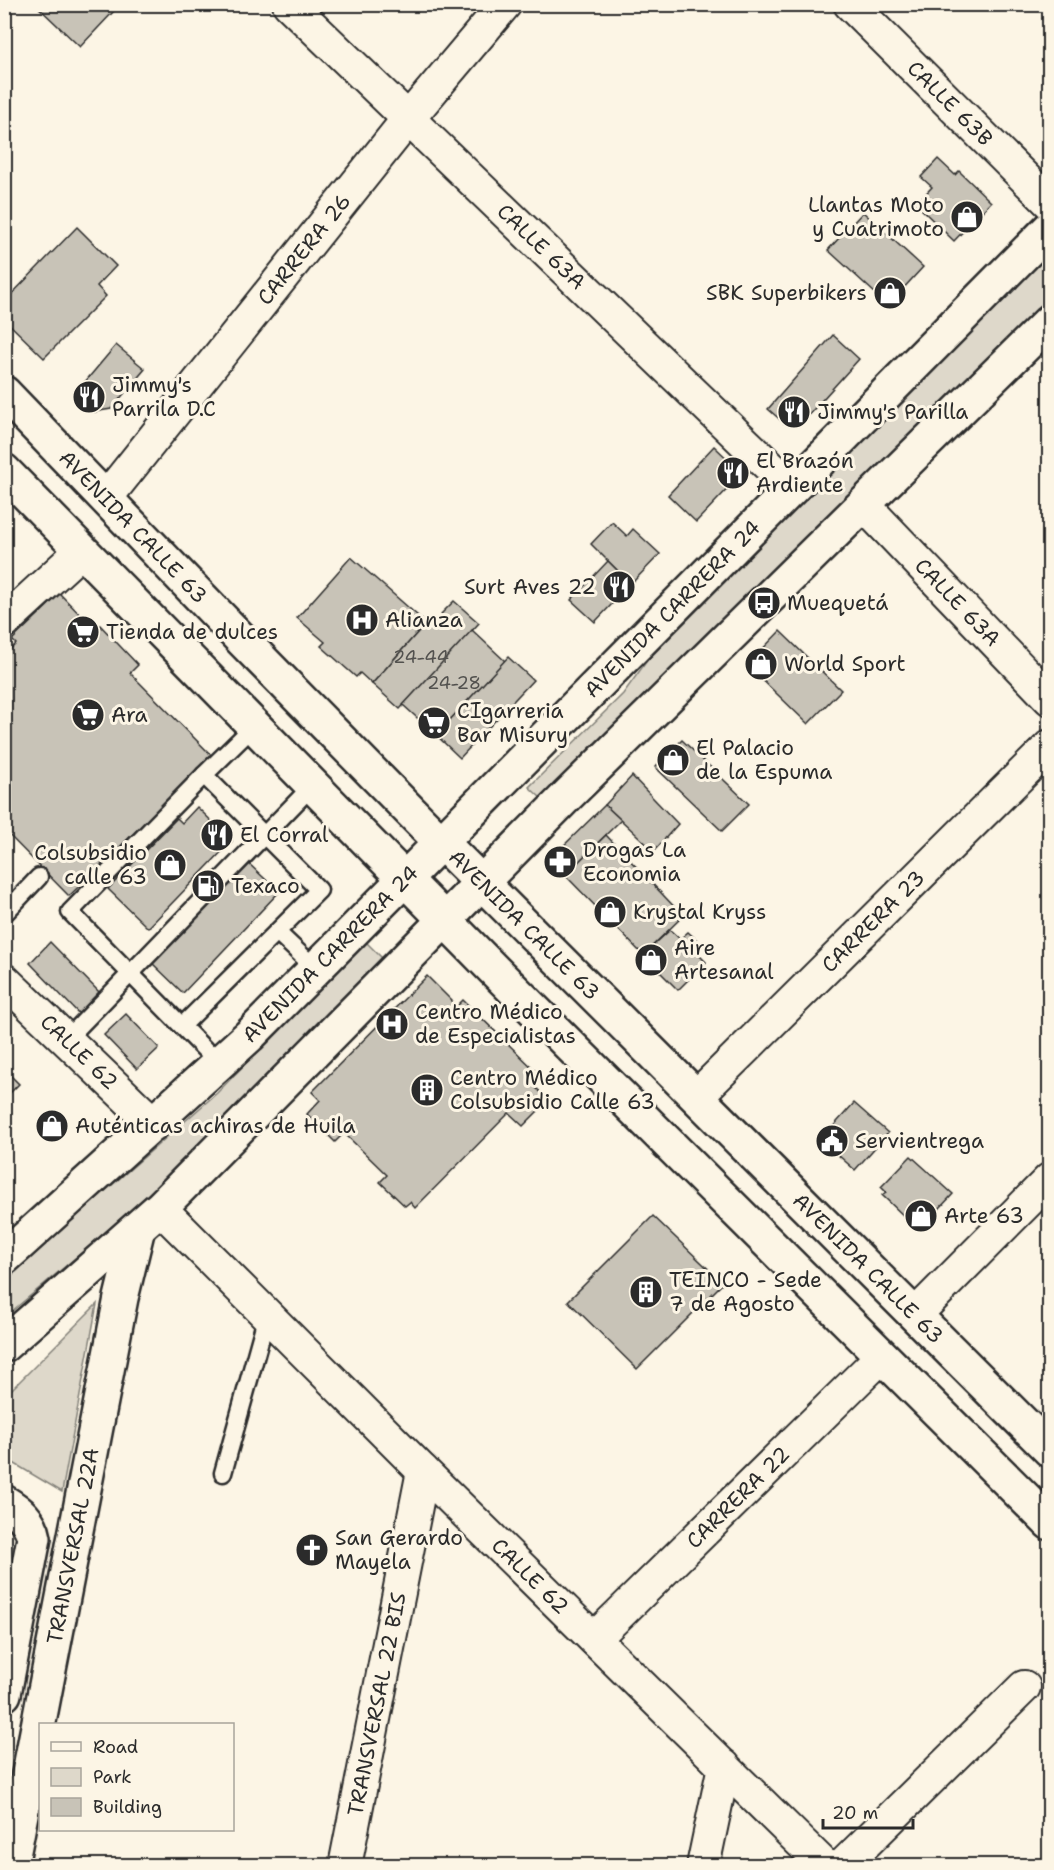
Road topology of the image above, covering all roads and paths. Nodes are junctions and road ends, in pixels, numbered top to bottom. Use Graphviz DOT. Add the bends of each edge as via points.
graph roads {
  1 [pos="289,4"];
  2 [pos="505,4"];
  3 [pos="850,4"];
  4 [pos="408,119"];
  5 [pos="1050,203"];
  6 [pos="1050,228"];
  7 [pos="1050,321"];
  8 [pos="4,393"];
  9 [pos="4,471"];
  10 [pos="792,488"];
  11 [pos="105,498"];
  12 [pos="864,505"];
  13 [pos="81,551"];
  14 [pos="4,622"];
  15 [pos="1050,699"];
  16 [pos="254,726"];
  17 [pos="1050,746"];
  18 [pos="204,775"];
  19 [pos="312,786"];
  20 [pos="264,835"];
  21 [pos="441,842"];
  22 [pos="39,877"];
  23 [pos="405,880"];
  24 [pos="481,882"];
  25 [pos="7,908"];
  26 [pos="444,919"];
  27 [pos="277,932"];
  28 [pos="316,969"];
  29 [pos="131,973"];
  30 [pos="4,980"];
  31 [pos="183,1025"];
  32 [pos="67,1039"];
  33 [pos="219,1064"];
  34 [pos="697,1096"];
  35 [pos="154,1124"];
  36 [pos="1050,1179"];
  37 [pos="149,1218"];
  38 [pos="4,1258"];
  39 [pos="267,1315"];
  40 [pos="915,1315"];
  41 [pos="4,1345"];
  42 [pos="882,1356"];
  43 [pos="1050,1450"];
  44 [pos="423,1471"];
  45 [pos="223,1473"];
  46 [pos="4,1502"];
  47 [pos="1050,1523"];
  48 [pos="594,1639"];
  49 [pos="1024,1687"];
  50 [pos="4,1694"];
  51 [pos="724,1766"];
  52 [pos="11,1866"];
  53 [pos="345,1866"];
  54 [pos="703,1866"];
  55 [pos="825,1866"];
  56 [pos="842,1866"];
  1 -- 4 [label="street, CALLE 63A"];
  2 -- 4 [label="street, CARRERA 26"];
  3 -- 5 [label="street, CALLE 63B"];
  4 -- 10 [label="street, CALLE 63A"];
  4 -- 11 [label="street, CARRERA 26"];
  6 -- 10 [label="main road, AVENIDA CARRERA 24"];
  7 -- 12 [label="main road"];
  8 -- 11 [label="main road, AVENIDA CALLE 63"];
  9 -- 13 [label="main road"];
  10 -- 21 [label="main road, AVENIDA CARRERA 24"];
  11 -- 21 [label="main road, AVENIDA CALLE 63"];
  12 -- 15 [label="street, CALLE 63A"];
  12 -- 24 [label="main road"];
  13 -- 14 [label="street"];
  13 -- 16 [label="main road"];
  16 -- 18 [label="lane"];
  16 -- 19 [label="main road"];
  17 -- 34 [label="street, CARRERA 23"];
  18 -- 20 [label="lane"];
  18 -- 29 [label="lane" via="70,912"];
  19 -- 20 [label="lane"];
  19 -- 23 [label="main road"];
  20 -- 27 [label="lane" via="319,890"];
  20 -- 29 [label="lane"];
  21 -- 23 [label="main road, AVENIDA CARRERA 24"];
  21 -- 24 [label="main road, AVENIDA CALLE 63"];
  22 -- 25 [label="lane"];
  23 -- 26 [label="main road"];
  23 -- 28 [label="main road, AVENIDA CARRERA 24"];
  24 -- 26 [label="main road"];
  24 -- 34 [label="main road, AVENIDA CALLE 63"];
  26 -- 37 [label="main road"];
  26 -- 42 [label="main road"];
  27 -- 28 [label="lane"];
  27 -- 31 [label="lane"];
  28 -- 33 [label="main road, AVENIDA CARRERA 24"];
  29 -- 31 [label="lane"];
  29 -- 32 [label="lane"];
  30 -- 32 [label="street, CALLE 62"];
  31 -- 33 [label="lane"];
  32 -- 35 [label="street, CALLE 62"];
  33 -- 35 [label="main road, AVENIDA CARRERA 24"];
  34 -- 40 [label="main road, AVENIDA CALLE 63"];
  35 -- 38 [label="main road, AVENIDA CARRERA 24"];
  36 -- 40 [label="street"];
  37 -- 39 [label="street, CALLE 62"];
  37 -- 41 [label="main road"];
  37 -- 52 [label="main road, TRANSVERSAL 22A" via="121,1298"];
  39 -- 44 [label="street, CALLE 62"];
  39 -- 45 [label="lane"];
  40 -- 43 [label="main road, AVENIDA CALLE 63"];
  42 -- 47 [label="main road"];
  42 -- 48 [label="street, CARRERA 22"];
  44 -- 48 [label="street, CALLE 62"];
  44 -- 53 [label="street, TRANSVERSAL 22 BIS"];
  46 -- 50 [label="main road, TRANSVERSAL 22A" via="33,1527 33,1550"];
  48 -- 51 [label="street, CALLE 62"];
  49 -- 56 [label="street"];
  51 -- 54 [label="street"];
  51 -- 55 [label="street, CALLE 62"];
}
